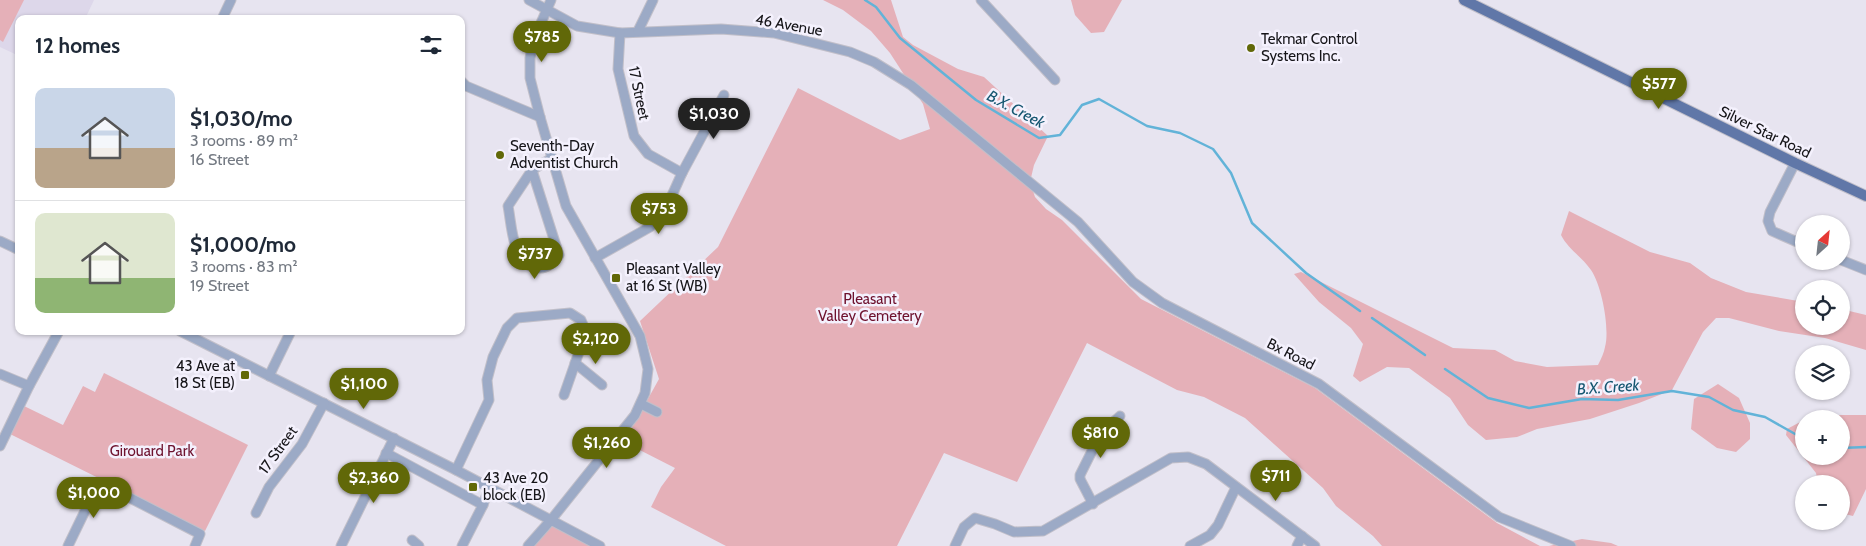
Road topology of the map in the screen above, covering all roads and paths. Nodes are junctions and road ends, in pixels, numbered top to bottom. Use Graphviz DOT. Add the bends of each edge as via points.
graph roads {
  1 [pos="231,0"];
  2 [pos="529,0"];
  3 [pos="551,0"];
  4 [pos="654,0"];
  5 [pos="981,0"];
  6 [pos="1464,0"];
  7 [pos="1481,4"];
  8 [pos="547,9"];
  9 [pos="224,15"];
  10 [pos="638,31"];
  11 [pos="620,33"];
  12 [pos="1055,80"];
  13 [pos="465,85"];
  14 [pos="724,96"];
  15 [pos="540,117"];
  16 [pos="552,158"];
  17 [pos="1795,163"];
  18 [pos="1012,168"];
  19 [pos="532,170"];
  20 [pos="682,173"];
  21 [pos="1866,196"];
  22 [pos="0,241"];
  23 [pos="1795,241"];
  24 [pos="15,248"];
  25 [pos="594,258"];
  26 [pos="1850,264"];
  27 [pos="1866,270"];
  28 [pos="57,335"];
  29 [pos="188,335"];
  30 [pos="289,335"];
  31 [pos="575,363"];
  32 [pos="0,374"];
  33 [pos="269,376"];
  34 [pos="602,385"];
  35 [pos="29,386"];
  36 [pos="564,395"];
  37 [pos="324,403"];
  38 [pos="641,404"];
  39 [pos="657,412"];
  40 [pos="1120,416"];
  41 [pos="394,438"];
  42 [pos="0,446"];
  43 [pos="386,453"];
  44 [pos="456,470"];
  45 [pos="1236,487"];
  46 [pos="490,488"];
  47 [pos="1093,504"];
  48 [pos="483,505"];
  49 [pos="256,513"];
  50 [pos="551,520"];
  51 [pos="1302,536"];
  52 [pos="68,546"];
  53 [pos="195,546"];
  54 [pos="341,546"];
  55 [pos="462,546"];
  56 [pos="528,546"];
  57 [pos="600,546"];
  58 [pos="955,546"];
  59 [pos="1190,546"];
  60 [pos="1297,546"];
  61 [pos="1315,546"];
  62 [pos="1571,546"];
  1 -- 9 [label="street"];
  2 -- 8 [label="street, 46 Avenue"];
  3 -- 8 [label="street"];
  4 -- 10 [label="street"];
  5 -- 12 [label="street"];
  6 -- 7 [label="main road, Silver Star Road"];
  7 -- 17 [label="main road, Silver Star Road"];
  8 -- 11 [label="street, 46 Avenue" via="577,26"];
  8 -- 15 [label="street" via="530,58 530,78"];
  10 -- 11 [label="street, 46 Avenue"];
  10 -- 18 [label="street, 46 Avenue" via="721,29 774,34 850,52 874,62 911,85"];
  11 -- 20 [label="street, 17 Street" via="618,69 634,136 648,154"];
  13 -- 15 [label="street"];
  14 -- 20 [label="street"];
  15 -- 16 [label="street"];
  16 -- 19 [label="street"];
  16 -- 25 [label="street" via="566,206"];
  17 -- 21 [label="main road, Silver Star Road"];
  17 -- 23 [label="street" via="1768,221 1772,231"];
  18 -- 62 [label="street, Bx Road" via="1078,222 1133,282 1162,303 1319,384 1499,516"];
  19 -- 19 [label="street" via="508,206 517,254 528,265 539,268 553,263 560,254"];
  20 -- 25 [label="street" via="665,211 650,227"];
  22 -- 24 [label="street"];
  25 -- 38 [label="street" via="640,336 648,369"];
  26 -- 27 [label="street"];
  28 -- 35 [label="street"];
  29 -- 33 [label="street"];
  30 -- 33 [label="street"];
  31 -- 34 [label="street"];
  31 -- 36 [label="street"];
  31 -- 44 [label="street" via="586,332 581,320 570,313 517,318 507,328 493,357 487,380 490,400"];
  32 -- 35 [label="street"];
  33 -- 37 [label="street"];
  35 -- 42 [label="street"];
  37 -- 41 [label="street"];
  37 -- 49 [label="street, 17 Street" via="302,444 269,487"];
  38 -- 39 [label="street"];
  38 -- 50 [label="street"];
  40 -- 47 [label="street" via="1101,433 1080,475"];
  41 -- 43 [label="street"];
  41 -- 44 [label="street"];
  43 -- 48 [label="street"];
  43 -- 54 [label="street"];
  44 -- 46 [label="street"];
  45 -- 47 [label="street" via="1206,464 1188,457 1171,458"];
  45 -- 51 [label="street"];
  45 -- 59 [label="street" via="1218,525 1210,535"];
  46 -- 48 [label="street"];
  46 -- 50 [label="street"];
  47 -- 58 [label="street" via="1043,531 1014,532 975,518 964,527"];
  48 -- 55 [label="street"];
  50 -- 56 [label="street"];
  50 -- 57 [label="street"];
  51 -- 60 [label="street"];
  51 -- 61 [label="street"];
  52 -- 53 [label="street" via="99,482 200,534"];
}
